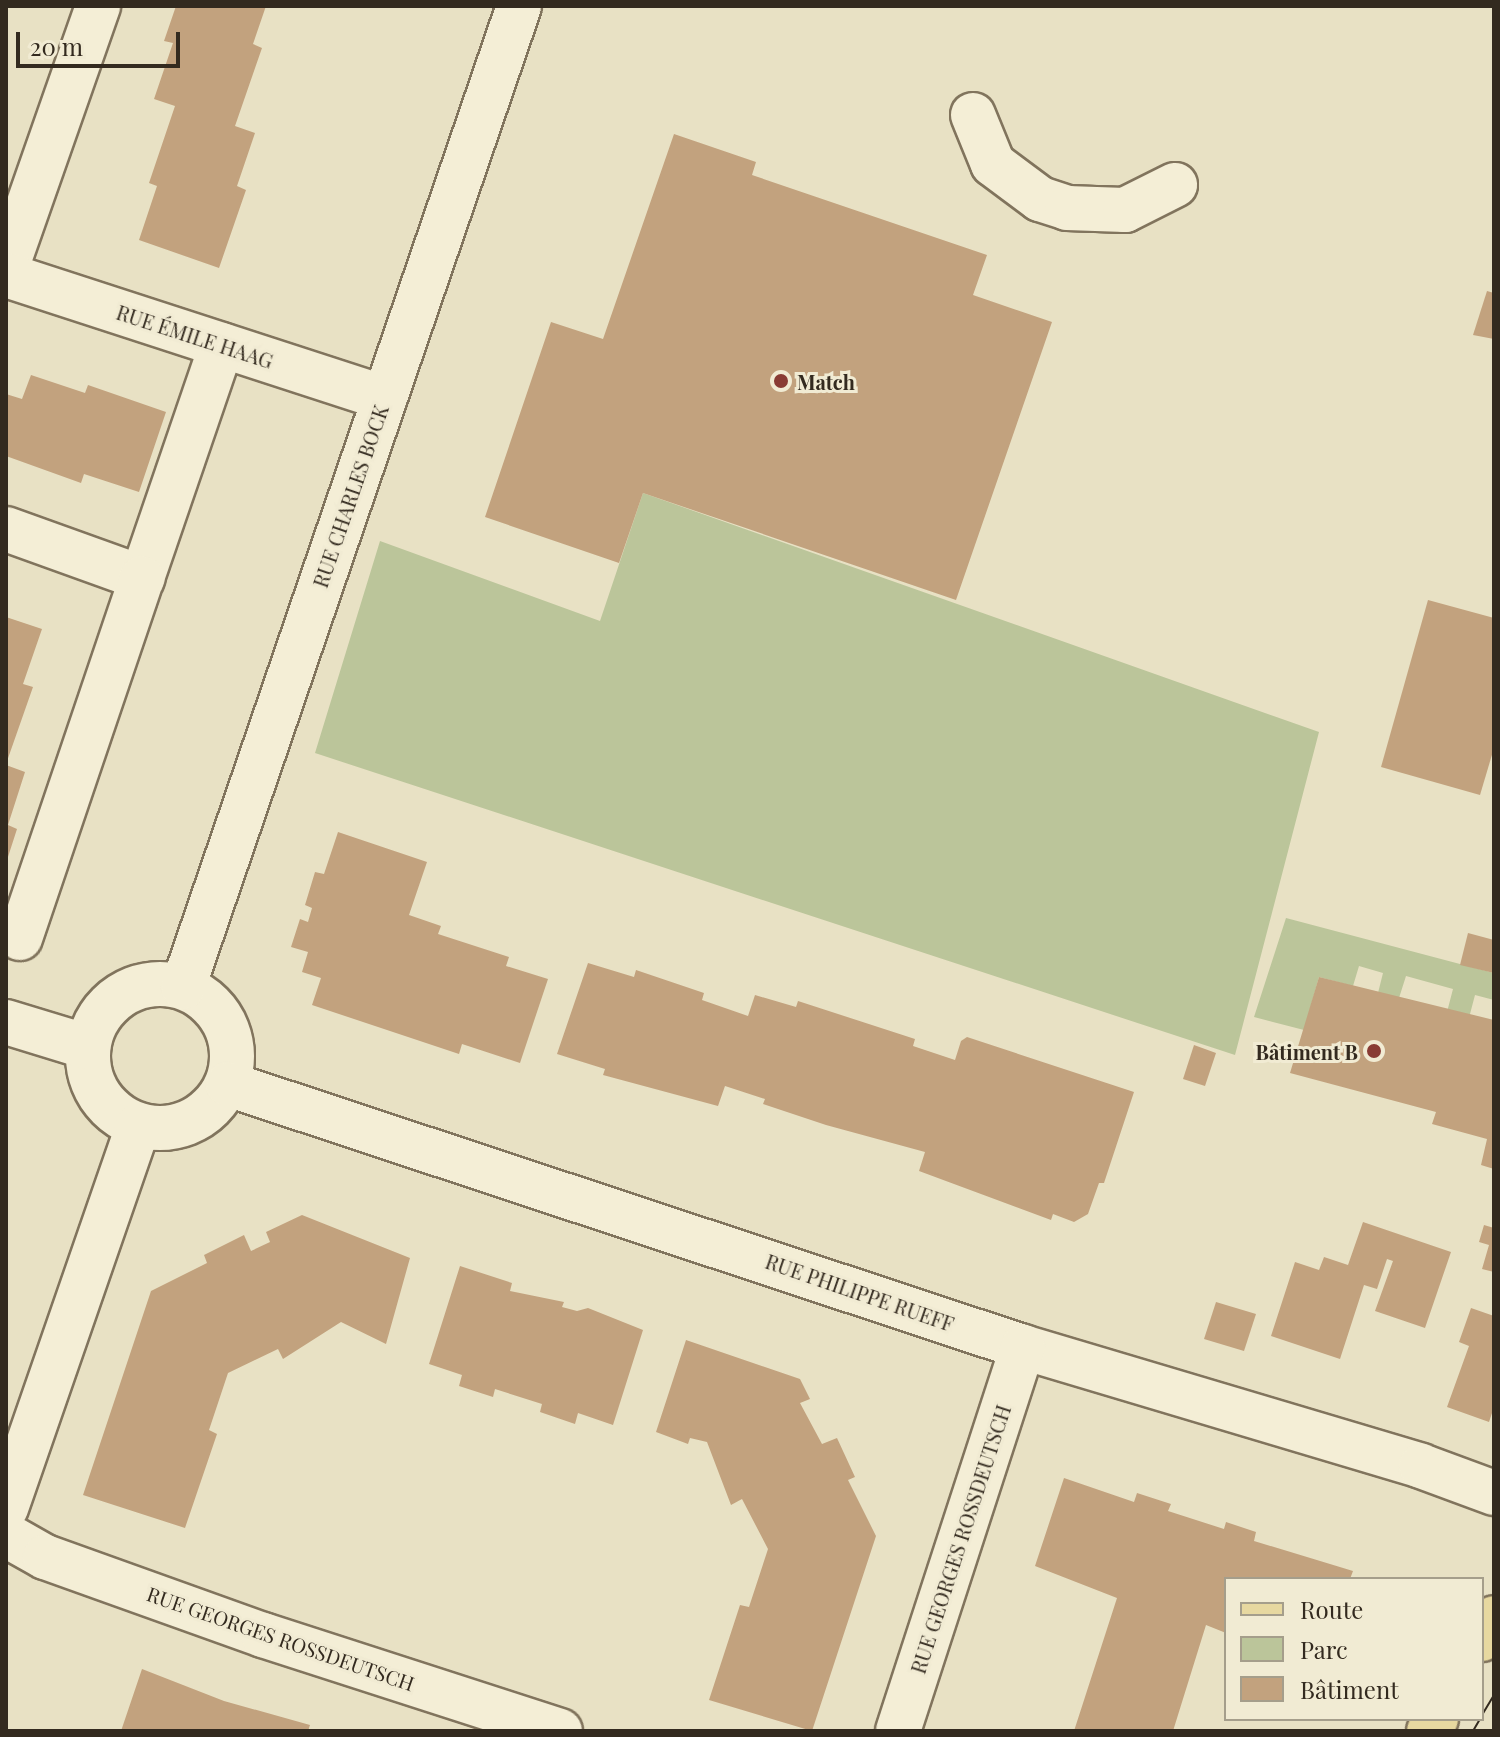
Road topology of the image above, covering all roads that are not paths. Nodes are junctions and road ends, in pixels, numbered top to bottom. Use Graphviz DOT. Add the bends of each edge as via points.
graph roads {
  1 [pos="98,6"];
  2 [pos="519,6"];
  3 [pos="973,115"];
  4 [pos="1175,185"];
  5 [pos="6,272"];
  6 [pos="222,345"];
  7 [pos="384,398"];
  8 [pos="6,529"];
  9 [pos="142,578"];
  10 [pos="20,938"];
  11 [pos="183,987"];
  12 [pos="6,1022"];
  13 [pos="88,1047"];
  14 [pos="228,1084"];
  15 [pos="139,1125"];
  16 [pos="1023,1347"];
  17 [pos="1494,1493"];
  18 [pos="6,1508"];
  19 [pos="6,1535"];
  20 [pos="1494,1618"];
  21 [pos="1484,1636"];
  22 [pos="560,1731"];
  23 [pos="898,1731"];
  1 -- 5 [label="street, RUE ÉMILE HAAG"];
  2 -- 7 [label="street, RUE CHARLES BOCK"];
  3 -- 4 [label="street" via="993,164 1040,199 1067,208 1125,210"];
  5 -- 6 [label="street, RUE ÉMILE HAAG"];
  6 -- 7 [label="street, RUE ÉMILE HAAG"];
  6 -- 9 [label="street"];
  7 -- 11 [label="street, RUE CHARLES BOCK"];
  8 -- 9 [label="street"];
  9 -- 10 [label="street"];
  11 -- 13 [label="street" via="163,984 122,995 105,1008"];
  11 -- 14 [label="street" via="204,998 230,1037"];
  12 -- 13 [label="street"];
  13 -- 15 [label="street" via="94,1086 120,1117"];
  14 -- 15 [label="street" via="217,1102 181,1125"];
  14 -- 16 [label="street, RUE PHILIPPE RUEFF"];
  15 -- 18 [label="street"];
  16 -- 17 [label="street, RUE PHILIPPE RUEFF" via="1421,1466"];
  16 -- 23 [label="street, RUE GEORGES ROSSDEUTSCH"];
  19 -- 22 [label="street, RUE GEORGES ROSSDEUTSCH" via="45,1557 263,1635"];
  20 -- 21 [label="main road"];
}
